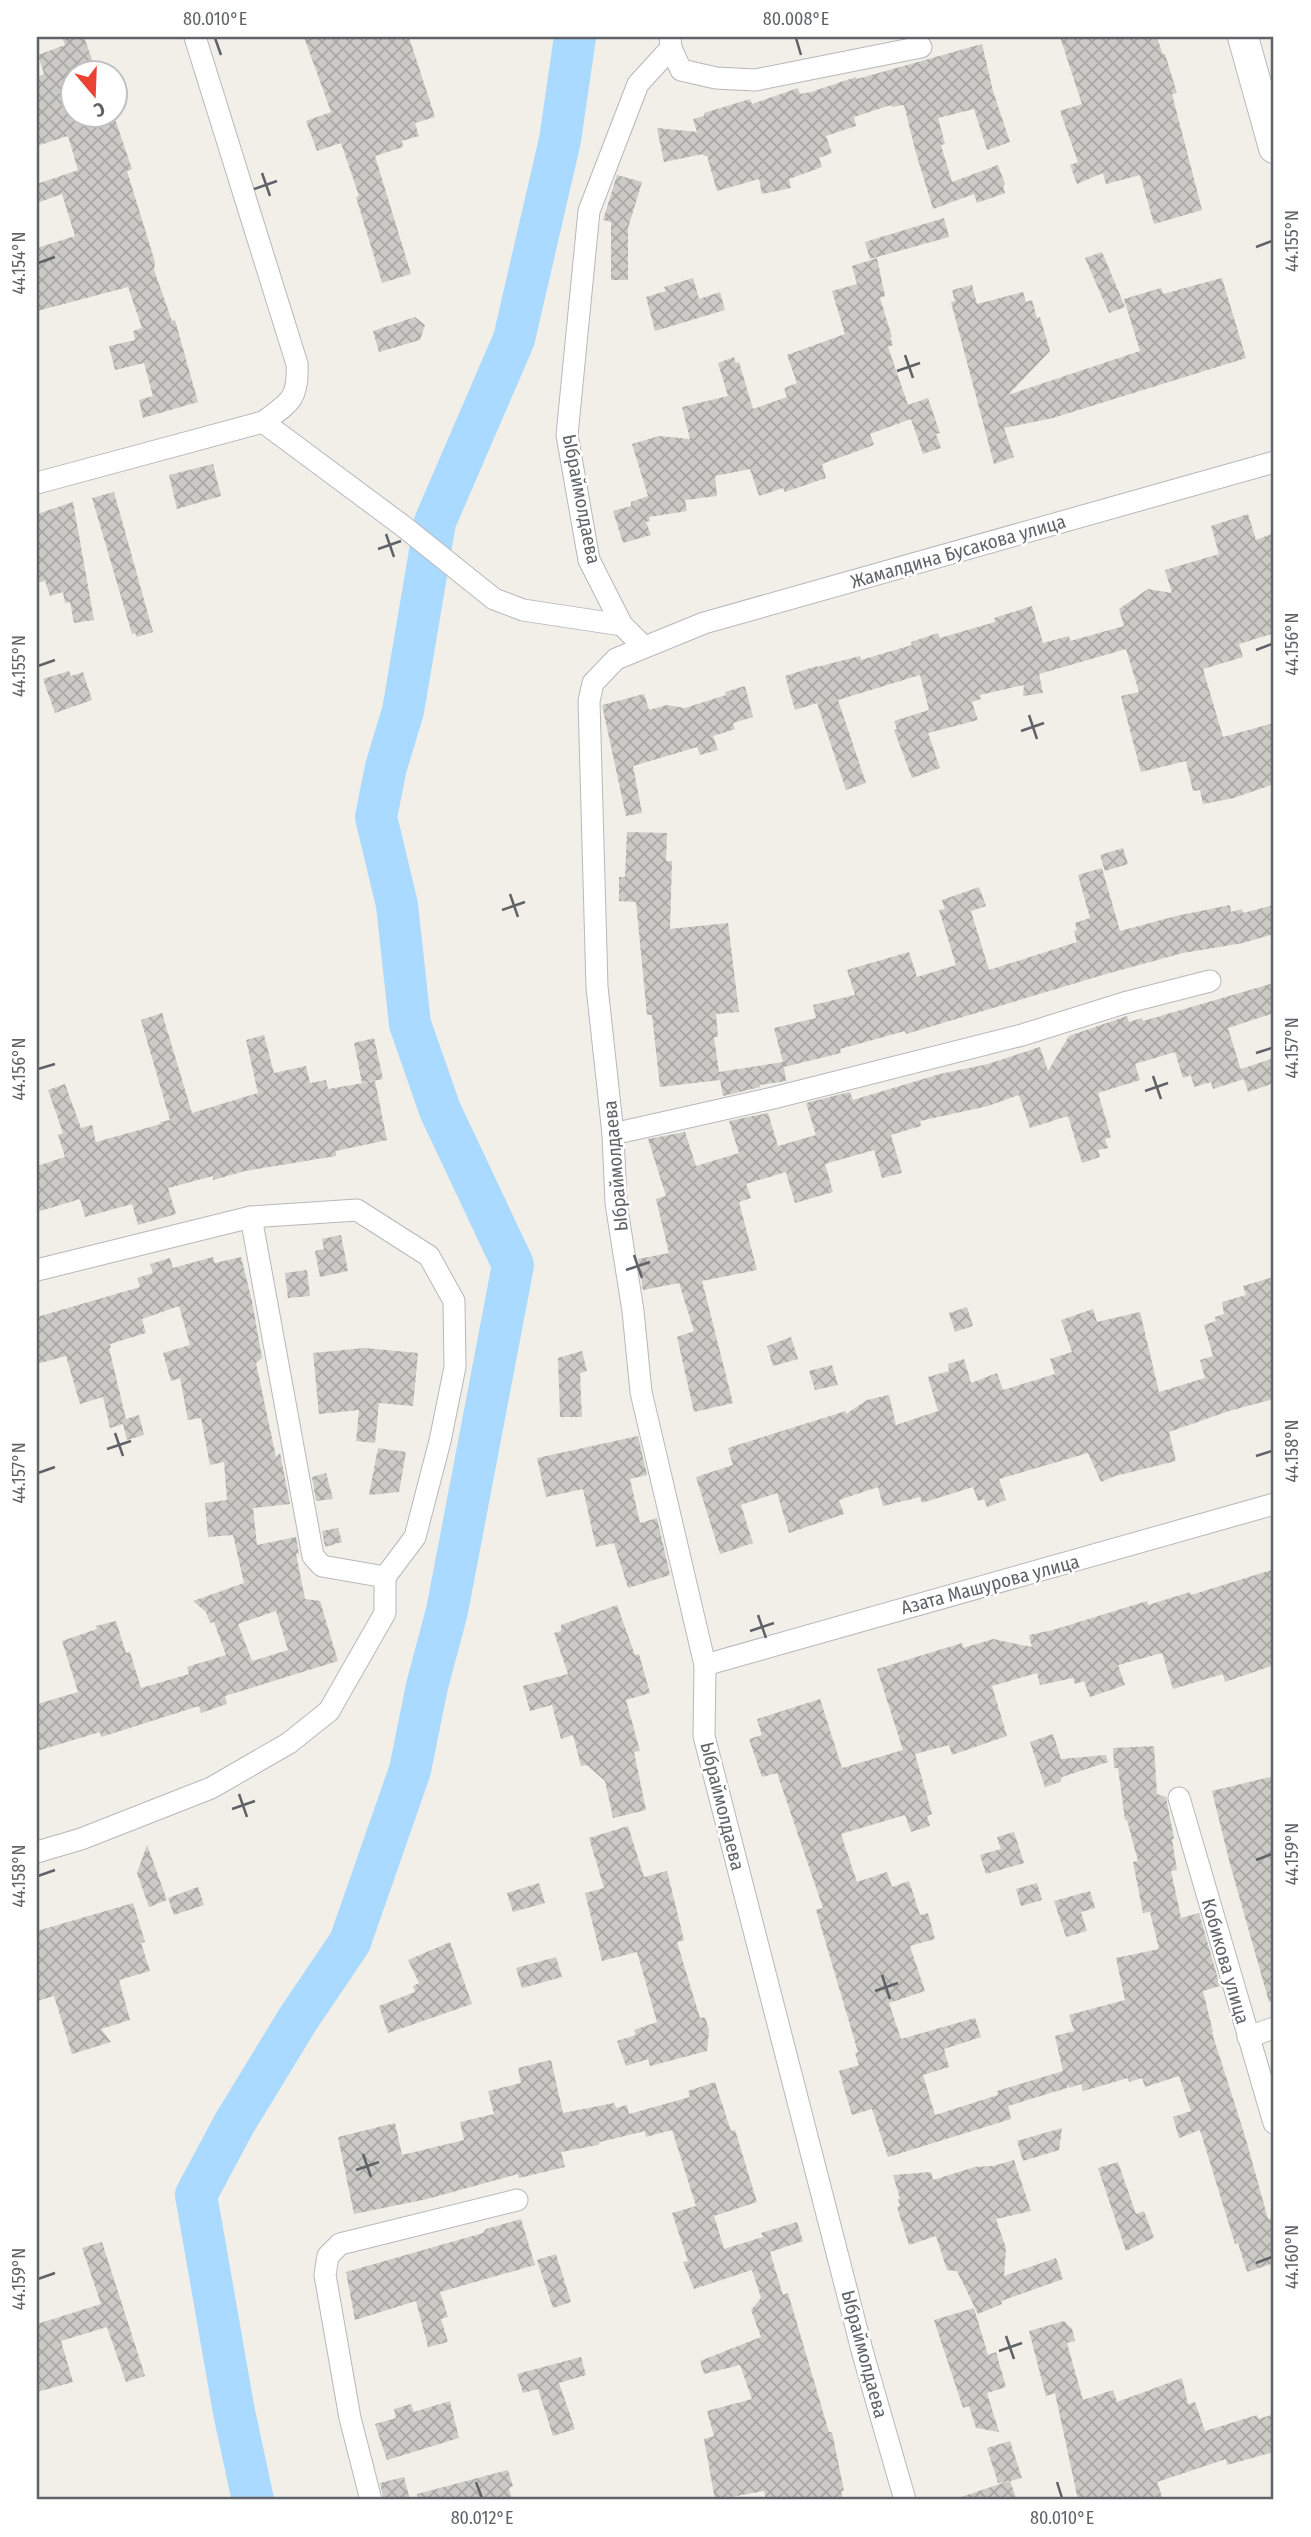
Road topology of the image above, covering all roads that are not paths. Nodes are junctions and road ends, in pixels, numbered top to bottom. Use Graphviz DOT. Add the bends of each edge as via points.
graph roads {
  1 [pos="195,37"];
  2 [pos="1243,37"];
  3 [pos="670,42"];
  4 [pos="921,47"];
  5 [pos="1274,148"];
  6 [pos="263,422"];
  7 [pos="1274,461"];
  8 [pos="37,483"];
  9 [pos="622,625"];
  10 [pos="644,647"];
  11 [pos="1210,981"];
  12 [pos="613,1134"];
  13 [pos="251,1217"];
  14 [pos="37,1270"];
  15 [pos="1274,1504"];
  16 [pos="385,1577"];
  17 [pos="705,1665"];
  18 [pos="1179,1798"];
  19 [pos="37,1852"];
  20 [pos="1274,2028"];
  21 [pos="1248,2037"];
  22 [pos="1274,2123"];
  23 [pos="517,2200"];
  24 [pos="371,2500"];
  25 [pos="905,2500"];
  1 -- 6 [label="street" via="297,364 298,385 290,403"];
  2 -- 5 [label="street"];
  3 -- 4 [label="street" via="681,69 716,78 755,80"];
  3 -- 9 [label="street, Ыбраймолдаева" via="638,84 589,211 567,435 589,560"];
  6 -- 8 [label="street"];
  6 -- 9 [label="street" via="494,599 523,610"];
  7 -- 10 [label="street, Жамалдина Бусакова улица" via="704,623"];
  9 -- 10 [label="street, Ыбраймолдаева"];
  10 -- 12 [label="street, Ыбраймолдаева" via="616,659 602,672 593,683 589,701 597,987"];
  11 -- 12 [label="street" via="1022,1035"];
  12 -- 17 [label="street, Ыбраймолдаева" via="616,1203 641,1392"];
  13 -- 14 [label="street"];
  13 -- 16 [label="street" via="313,1556 322,1566"];
  13 -- 16 [label="street" via="357,1210 429,1256 454,1301 455,1367 440,1441 415,1537"];
  15 -- 17 [label="street, Азата Машурова улица"];
  16 -- 19 [label="street" via="385,1613 329,1712 289,1743 211,1788"];
  17 -- 25 [label="street, Ыбраймолдаева" via="704,1736"];
  18 -- 21 [label="street, Кобикова улица"];
  20 -- 21 [label="street"];
  21 -- 22 [label="street, Кобикова улица"];
  23 -- 24 [label="street" via="340,2244 328,2256 329,2301 350,2418"];
}
